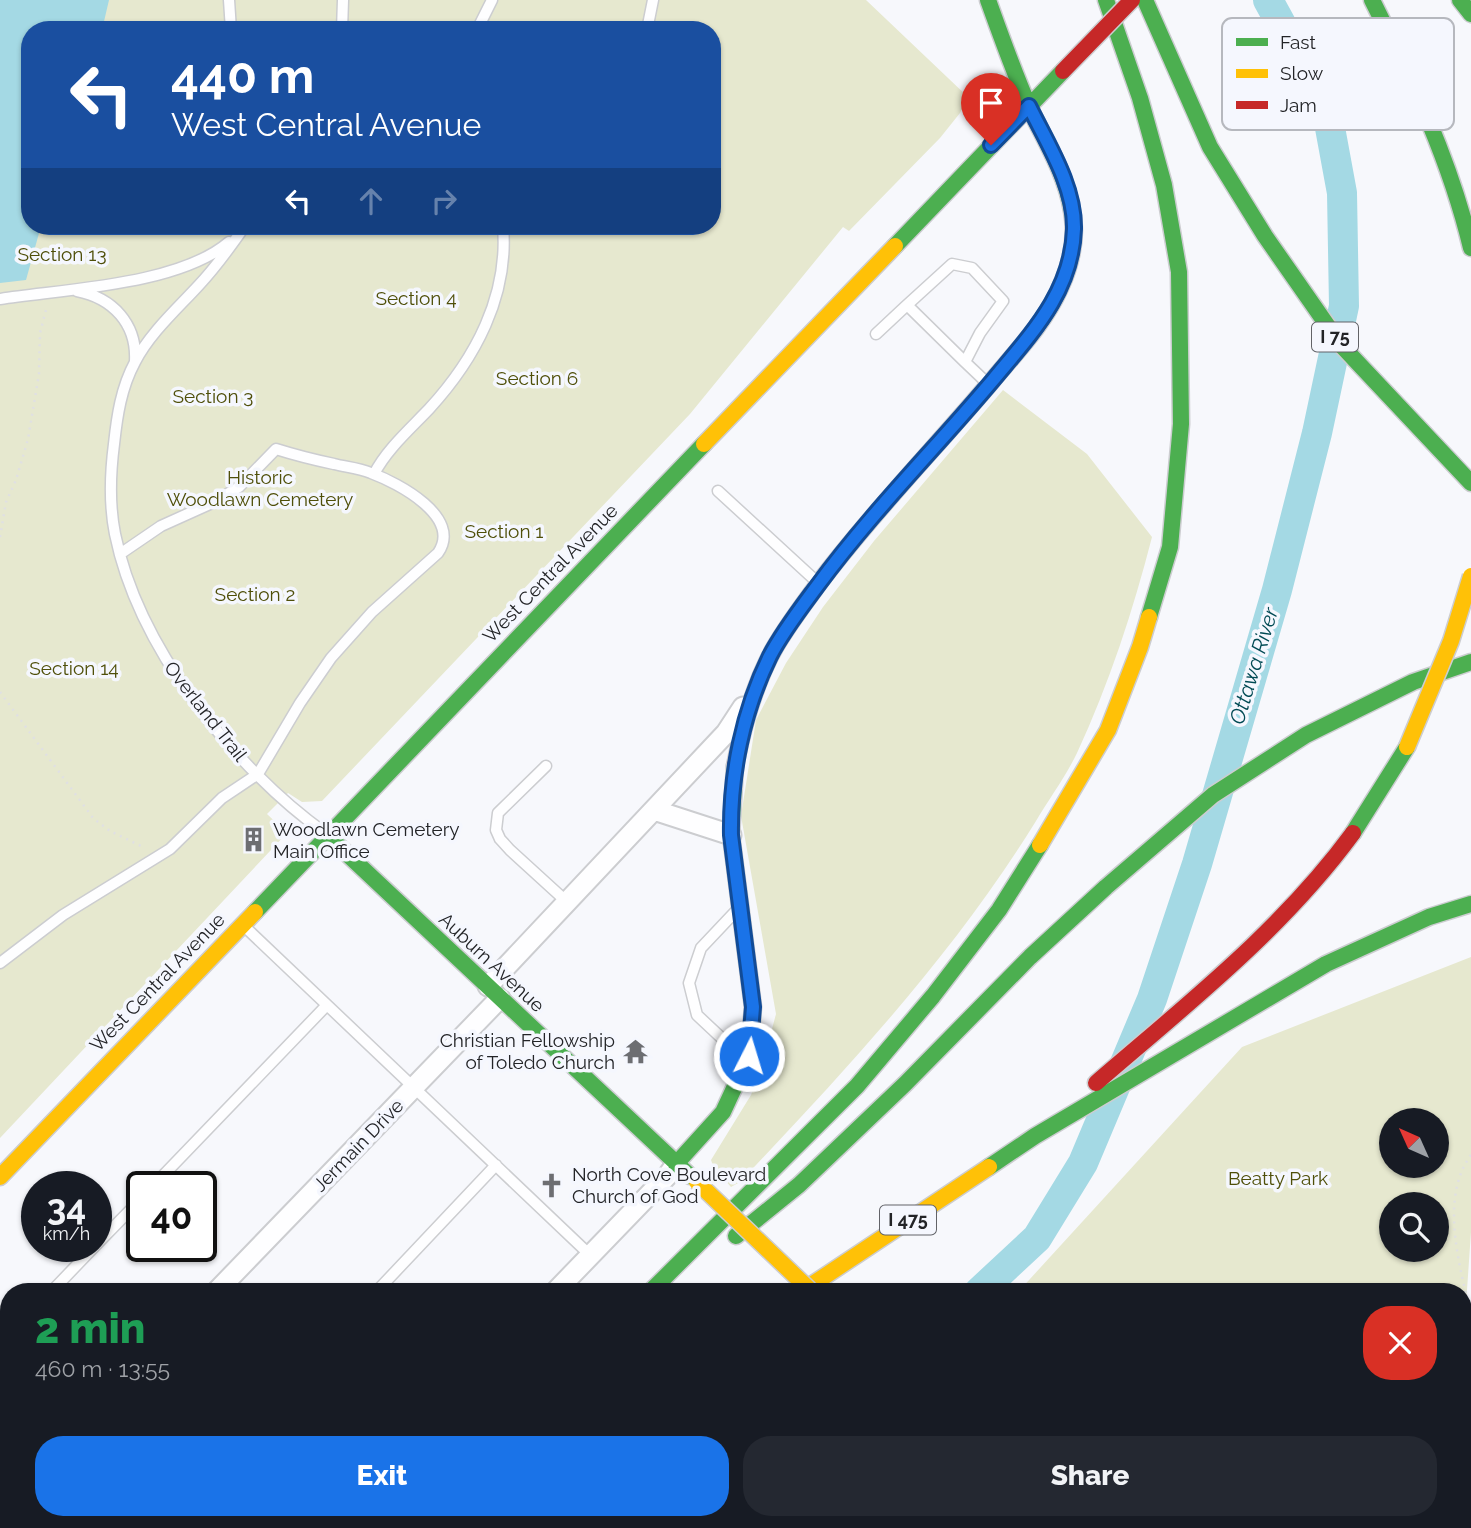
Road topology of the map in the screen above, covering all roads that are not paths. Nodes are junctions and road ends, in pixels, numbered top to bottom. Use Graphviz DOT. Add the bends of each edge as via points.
graph roads {
  1 [pos="229,0"];
  2 [pos="343,0"];
  3 [pos="492,0"];
  4 [pos="653,0"];
  5 [pos="988,0"];
  6 [pos="1106,0"];
  7 [pos="1132,0"];
  8 [pos="1145,0"];
  9 [pos="1372,0"];
  10 [pos="1460,0"];
  11 [pos="1471,14"];
  12 [pos="1381,18"];
  13 [pos="230,21"];
  14 [pos="342,21"];
  15 [pos="482,21"];
  16 [pos="649,21"];
  17 [pos="1029,106"];
  18 [pos="1432,130"];
  19 [pos="235,235"];
  20 [pos="238,235"];
  21 [pos="503,235"];
  22 [pos="1471,248"];
  23 [pos="65,289"];
  24 [pos="0,299"];
  25 [pos="907,305"];
  26 [pos="876,334"];
  27 [pos="135,361"];
  28 [pos="965,362"];
  29 [pos="989,385"];
  30 [pos="374,474"];
  31 [pos="1471,483"];
  32 [pos="718,491"];
  33 [pos="120,554"];
  34 [pos="1471,576"];
  35 [pos="819,583"];
  36 [pos="1471,662"];
  37 [pos="760,680"];
  38 [pos="546,766"];
  39 [pos="258,774"];
  40 [pos="654,810"];
  41 [pos="327,835"];
  42 [pos="731,835"];
  43 [pos="568,902"];
  44 [pos="1471,904"];
  45 [pos="740,907"];
  46 [pos="242,924"];
  47 [pos="0,963"];
  48 [pos="494,992"];
  49 [pos="327,1005"];
  50 [pos="747,1061"];
  51 [pos="414,1087"];
  52 [pos="1035,1136"];
  53 [pos="676,1164"];
  54 [pos="496,1165"];
  55 [pos="167,1171"];
  56 [pos="0,1177"];
  57 [pos="126,1214"];
  58 [pos="112,1229"];
  59 [pos="725,1245"];
  60 [pos="590,1255"];
  61 [pos="80,1262"];
  62 [pos="704,1262"];
  63 [pos="60,1283"];
  64 [pos="225,1283"];
  65 [pos="385,1283"];
  66 [pos="564,1283"];
  67 [pos="659,1283"];
  68 [pos="678,1283"];
  69 [pos="803,1283"];
  70 [pos="814,1283"];
  1 -- 13 [label="lane"];
  2 -- 14 [label="lane"];
  3 -- 15 [label="lane"];
  4 -- 16 [label="lane"];
  5 -- 17 [label="main road"];
  6 -- 67 [label="main road" via="1164,184 1180,272 1181,424 1170,547 1140,647 1108,730 999,910 857,1086"];
  7 -- 17 [label="main road, West Central Avenue, bridge"];
  8 -- 31 [label="main road, I 75" via="1210,147 1265,236 1340,345"];
  9 -- 12 [label="main road"];
  10 -- 11 [label="main road"];
  17 -- 29 [label="main road" via="1065,182 1073,212 1070,259 1051,308"];
  17 -- 41 [label="main road, West Central Avenue"];
  18 -- 22 [label="main road"];
  19 -- 23 [label="lane" via="217,251 175,271"];
  20 -- 27 [label="lane, Overland Trail"];
  21 -- 30 [label="lane" via="498,288 478,342 452,382"];
  23 -- 24 [label="lane"];
  23 -- 27 [label="lane" via="91,294 112,307 134,336"];
  25 -- 26 [label="lane"];
  25 -- 28 [label="lane"];
  25 -- 28 [label="lane" via="952,264 972,268 1003,301"];
  27 -- 33 [label="lane, Overland Trail" via="120,402 112,461 112,514"];
  28 -- 29 [label="lane"];
  29 -- 35 [label="main road"];
  30 -- 33 [label="lane" via="276,449 239,487 161,526"];
  30 -- 39 [label="lane" via="435,512 443,529 441,548 372,612 331,658"];
  32 -- 35 [label="lane"];
  33 -- 39 [label="lane, Overland Trail" via="138,605 175,675"];
  34 -- 52 [label="main road, bridge" via="1451,642 1406,747 1362,822 1278,921"];
  35 -- 37 [label="main road" via="771,654"];
  36 -- 59 [label="main road" via="1413,682 1306,735 1213,795 1030,957 799,1185"];
  37 -- 40 [label="street, Jermain Drive" via="726,733"];
  37 -- 42 [label="main road" via="732,780"];
  38 -- 43 [label="lane" via="498,813 496,830 510,850"];
  39 -- 41 [label="lane, Overland Trail"];
  39 -- 47 [label="lane" via="206,811 183,838 74,908"];
  40 -- 42 [label="street"];
  40 -- 43 [label="street, Jermain Drive"];
  41 -- 46 [label="main road, West Central Avenue"];
  41 -- 48 [label="main road, Auburn Avenue"];
  42 -- 45 [label="main road"];
  43 -- 48 [label="street, Jermain Drive"];
  44 -- 52 [label="main road" via="1429,917 1326,964"];
  45 -- 50 [label="main road" via="753,1007"];
  45 -- 50 [label="lane" via="701,948 690,984 697,1015"];
  46 -- 49 [label="lane"];
  46 -- 56 [label="main road, West Central Avenue"];
  48 -- 51 [label="street, Jermain Drive"];
  48 -- 53 [label="main road, Auburn Avenue"];
  49 -- 51 [label="lane"];
  49 -- 55 [label="lane"];
  50 -- 53 [label="main road" via="723,1112"];
  51 -- 54 [label="lane"];
  51 -- 64 [label="street, Jermain Drive"];
  52 -- 70 [label="main road, I 475"];
  53 -- 60 [label="street"];
  53 -- 69 [label="main road, Auburn Avenue, bridge"];
  54 -- 60 [label="lane"];
  54 -- 65 [label="lane"];
  57 -- 58 [label="lane"];
  60 -- 66 [label="street"];
  61 -- 63 [label="lane"];
  62 -- 68 [label="main road"];
}
